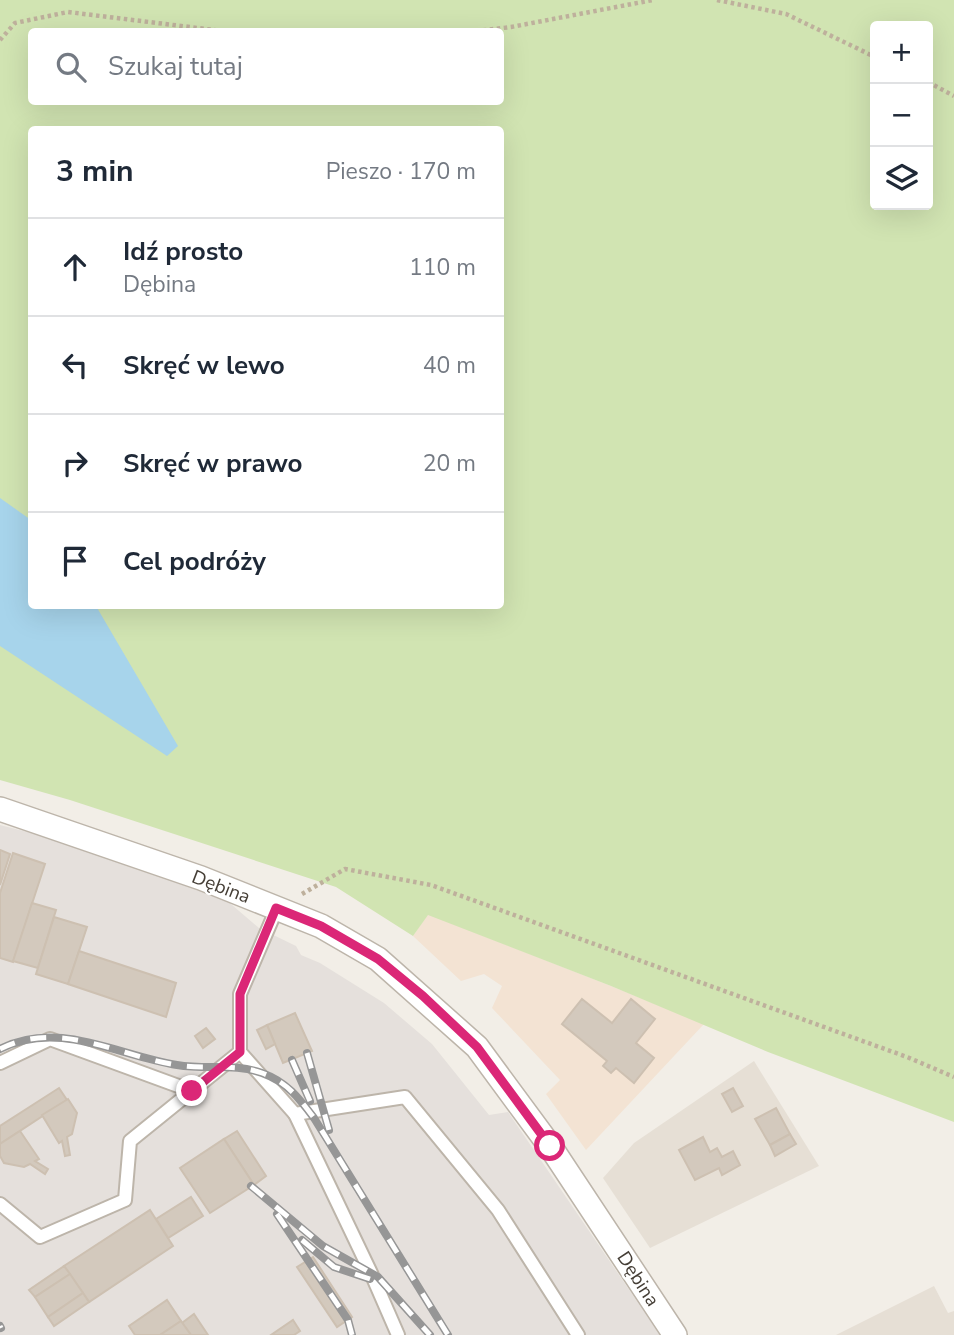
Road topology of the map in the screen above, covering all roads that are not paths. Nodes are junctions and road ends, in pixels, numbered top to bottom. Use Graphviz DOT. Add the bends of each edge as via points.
graph roads {
  1 [pos="0,809"];
  2 [pos="276,908"];
  3 [pos="240,1052"];
  4 [pos="0,1063"];
  5 [pos="192,1091"];
  6 [pos="295,1114"];
  7 [pos="0,1204"];
  8 [pos="398,1335"];
  9 [pos="578,1335"];
  10 [pos="674,1335"];
  1 -- 2 [label="street, Dębina"];
  2 -- 3 [label="lane" via="240,994"];
  2 -- 10 [label="street, Dębina" via="321,926 378,959 477,1047 550,1146"];
  3 -- 5 [label="lane"];
  3 -- 6 [label="lane"];
  4 -- 5 [label="lane" via="50,1039"];
  5 -- 7 [label="lane" via="130,1142 125,1200 40,1237"];
  6 -- 8 [label="lane"];
  6 -- 9 [label="lane" via="405,1097 498,1210"];
}
